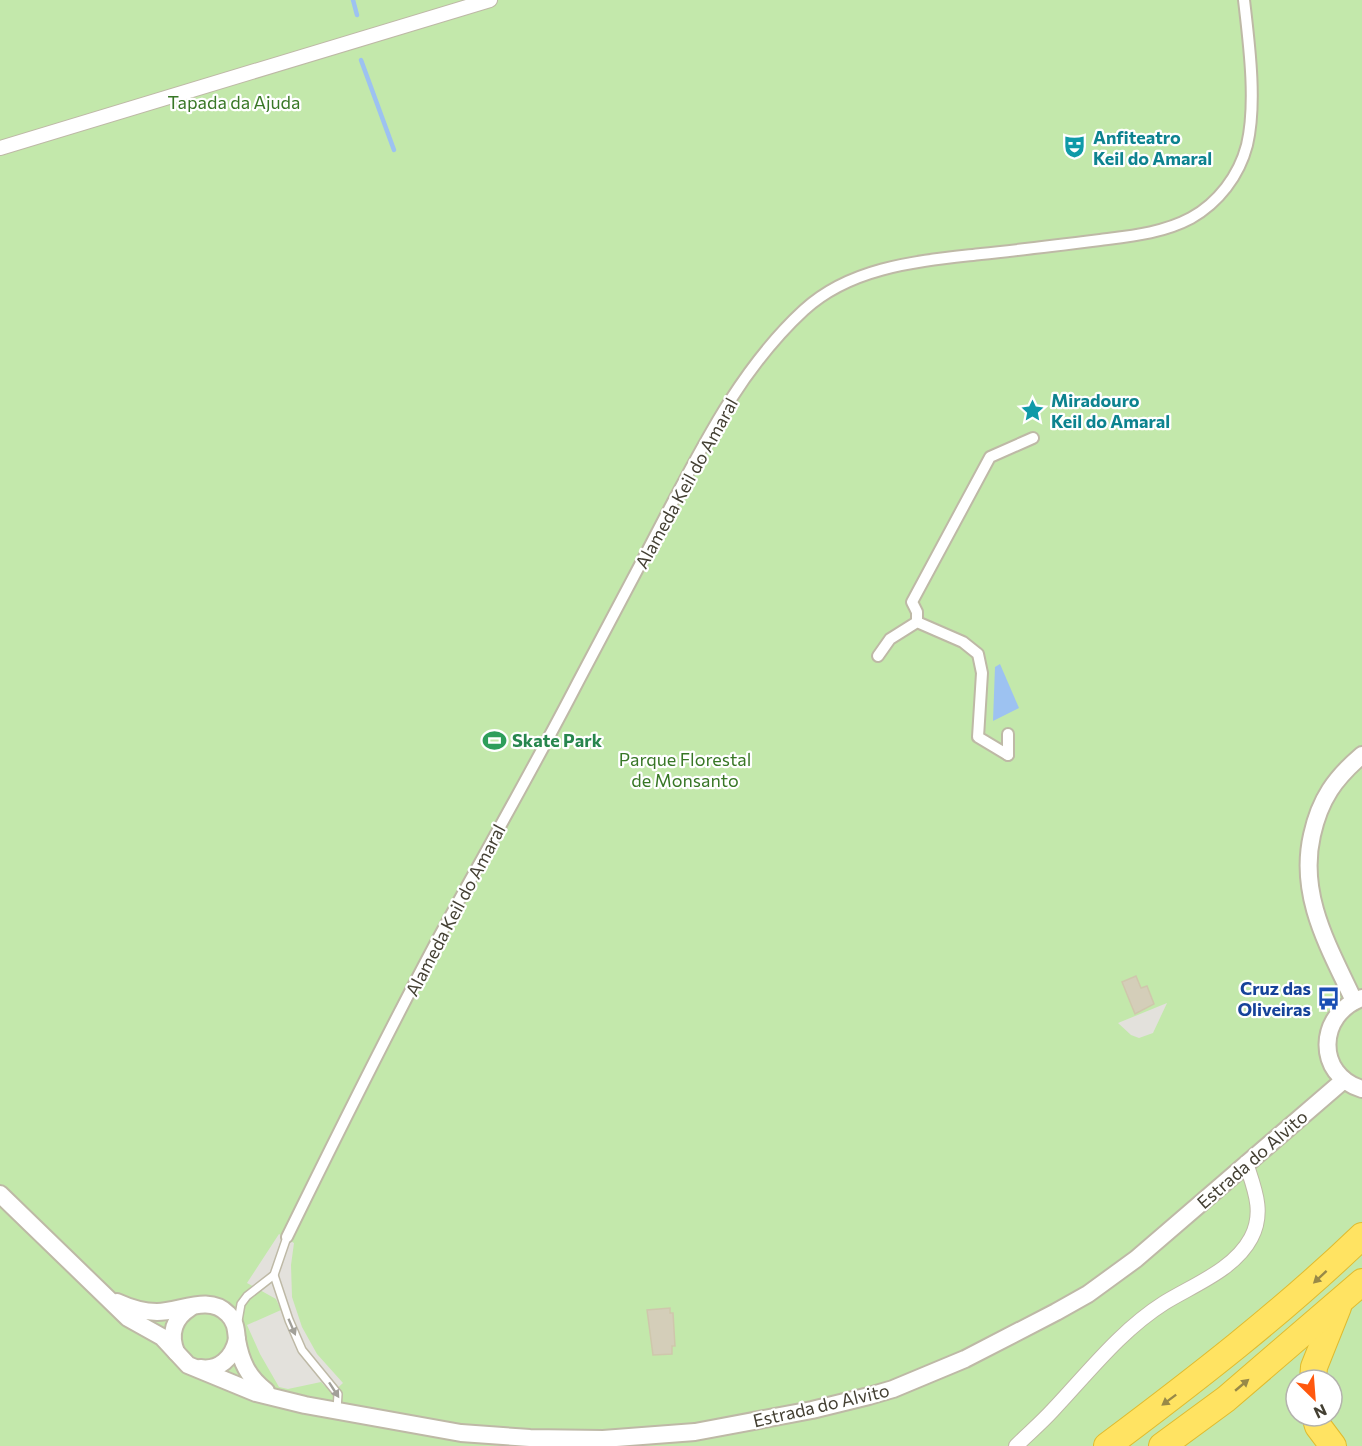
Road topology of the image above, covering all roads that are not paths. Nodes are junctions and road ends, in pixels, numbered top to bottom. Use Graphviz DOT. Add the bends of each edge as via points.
graph roads {
  1 [pos="490,0"];
  2 [pos="1244,0"];
  3 [pos="0,148"];
  4 [pos="1033,438"];
  5 [pos="917,622"];
  6 [pos="878,656"];
  7 [pos="1008,734"];
  8 [pos="1362,754"];
  9 [pos="1358,999"];
  10 [pos="1344,1080"];
  11 [pos="1362,1089"];
  12 [pos="1246,1163"];
  13 [pos="0,1194"];
  14 [pos="1362,1236"];
  15 [pos="287,1237"];
  16 [pos="274,1275"];
  17 [pos="1362,1282"];
  18 [pos="108,1299"];
  19 [pos="1339,1304"];
  20 [pos="190,1308"];
  21 [pos="237,1335"];
  22 [pos="176,1352"];
  23 [pos="196,1368"];
  24 [pos="1314,1368"];
  25 [pos="274,1397"];
  26 [pos="337,1411"];
  27 [pos="1320,1428"];
  28 [pos="1016,1446"];
  29 [pos="1107,1446"];
  30 [pos="1162,1446"];
  31 [pos="1333,1446"];
  1 -- 3 [label="street"];
  2 -- 15 [label="street, Alameda Keil do Amaral" via="1250,128 1236,171 1210,205 1195,216 1158,231 921,261 872,273 835,289 806,308 757,361 712,428 434,947"];
  4 -- 5 [label="street" via="990,457 912,602"];
  5 -- 6 [label="street" via="890,639"];
  5 -- 7 [label="street" via="963,642 978,654 982,673 978,737 1008,755"];
  8 -- 9 [label="street" via="1328,789 1316,816 1307,867 1308,887 1321,928"];
  9 -- 10 [label="street" via="1334,1020 1328,1038 1332,1066"];
  10 -- 11 [label="street"];
  10 -- 12 [label="street, Estrada do Alvito"];
  12 -- 26 [label="street, Estrada do Alvito" via="1136,1259 1088,1294 965,1359 869,1396 695,1432 603,1439 461,1433"];
  12 -- 28 [label="street" via="1259,1202 1251,1238 1239,1254 1163,1304 1119,1339"];
  13 -- 18 [label="street, Estrada do Alvito"];
  14 -- 29 [label="highway, one-way" via="1206,1372"];
  15 -- 16 [label="lane"];
  16 -- 21 [label="lane" via="241,1304"];
  16 -- 26 [label="lane, one-way" via="303,1350 339,1395"];
  17 -- 19 [label="highway"];
  18 -- 20 [label="street, Estrada do Alvito" via="142,1311"];
  18 -- 22 [label="street, Estrada do Alvito" via="128,1318 162,1337"];
  19 -- 24 [label="highway"];
  30 -- 19 [label="highway, one-way" via="1226,1399"];
  20 -- 21 [label="street, Estrada do Alvito" via="207,1304 223,1310 230,1315"];
  20 -- 22 [label="street" via="173,1327"];
  21 -- 23 [label="street" via="232,1355 220,1365"];
  21 -- 25 [label="street, Estrada do Alvito" via="248,1374"];
  22 -- 23 [label="street, Estrada do Alvito"];
  23 -- 25 [label="street, Estrada do Alvito"];
  25 -- 26 [label="street, Estrada do Alvito"];
  27 -- 31 [label="highway"];
}
